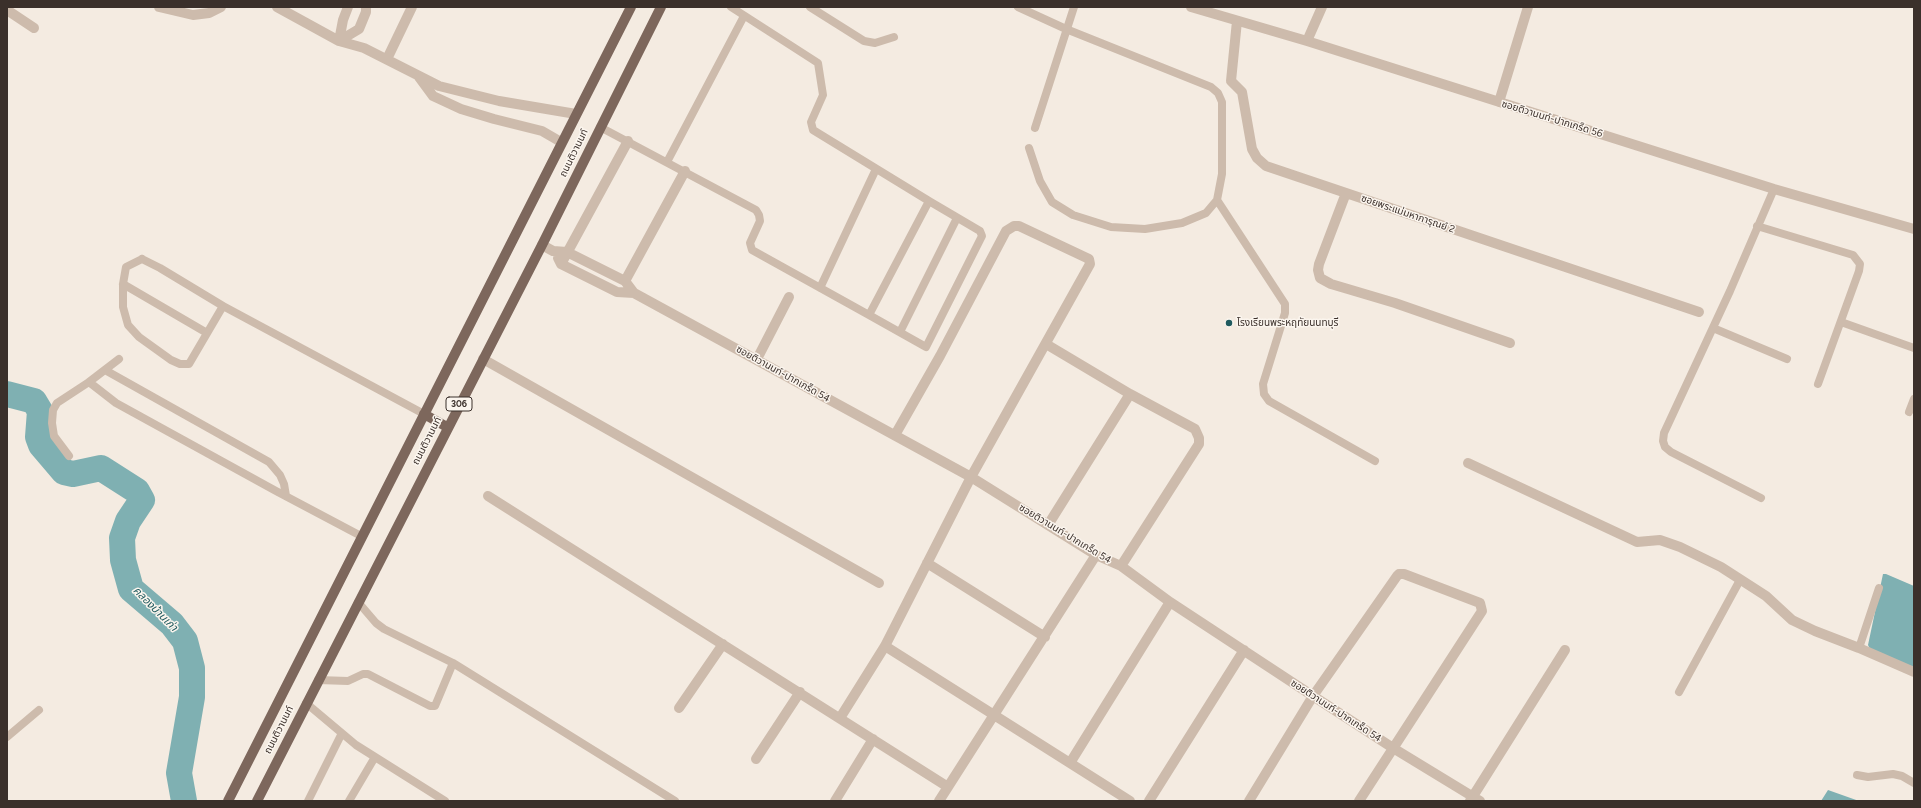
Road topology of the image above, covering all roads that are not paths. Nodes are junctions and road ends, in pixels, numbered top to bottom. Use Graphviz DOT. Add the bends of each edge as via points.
graph roads {
  1 [pos="159,7"];
  2 [pos="221,7"];
  3 [pos="277,7"];
  4 [pos="348,7"];
  5 [pos="366,7"];
  6 [pos="412,7"];
  7 [pos="631,7"];
  8 [pos="661,7"];
  9 [pos="731,7"];
  10 [pos="810,7"];
  11 [pos="1018,7"];
  12 [pos="1074,7"];
  13 [pos="1322,7"];
  14 [pos="1528,7"];
  15 [pos="1197,8"];
  16 [pos="7,10"];
  17 [pos="744,16"];
  18 [pos="1237,21"];
  19 [pos="34,28"];
  20 [pos="1066,28"];
  21 [pos="894,36"];
  22 [pos="339,41"];
  23 [pos="1307,42"];
  24 [pos="387,59"];
  25 [pos="418,76"];
  26 [pos="1499,102"];
  27 [pos="576,114"];
  28 [pos="600,126"];
  29 [pos="1035,128"];
  30 [pos="628,141"];
  31 [pos="561,142"];
  32 [pos="1029,148"];
  33 [pos="667,162"];
  34 [pos="876,169"];
  35 [pos="684,171"];
  36 [pos="1774,189"];
  37 [pos="1346,193"];
  38 [pos="1217,200"];
  39 [pos="929,201"];
  40 [pos="957,218"];
  41 [pos="1757,226"];
  42 [pos="1914,228"];
  43 [pos="542,245"];
  44 [pos="553,251"];
  45 [pos="567,252"];
  46 [pos="561,264"];
  47 [pos="625,281"];
  48 [pos="123,284"];
  49 [pos="820,288"];
  50 [pos="634,292"];
  51 [pos="789,297"];
  52 [pos="223,306"];
  53 [pos="1699,312"];
  54 [pos="869,315"];
  55 [pos="1841,322"];
  56 [pos="1713,328"];
  57 [pos="900,332"];
  58 [pos="207,333"];
  59 [pos="1510,343"];
  60 [pos="1046,344"];
  61 [pos="1914,348"];
  62 [pos="120,359"];
  63 [pos="483,359"];
  64 [pos="757,359"];
  65 [pos="1786,359"];
  66 [pos="105,370"];
  67 [pos="89,382"];
  68 [pos="1818,384"];
  69 [pos="1130,394"];
  70 [pos="1914,399"];
  71 [pos="1909,412"];
  72 [pos="424,414"];
  73 [pos="447,427"];
  74 [pos="895,435"];
  75 [pos="69,456"];
  76 [pos="1375,461"];
  77 [pos="1468,462"];
  78 [pos="971,477"];
  79 [pos="286,496"];
  80 [pos="488,496"];
  81 [pos="1761,498"];
  82 [pos="1048,525"];
  83 [pos="361,536"];
  84 [pos="1096,555"];
  85 [pos="927,563"];
  86 [pos="1121,566"];
  87 [pos="1740,580"];
  88 [pos="879,583"];
  89 [pos="1879,588"];
  90 [pos="358,602"];
  91 [pos="1170,602"];
  92 [pos="1045,637"];
  93 [pos="723,644"];
  94 [pos="885,646"];
  95 [pos="1859,648"];
  96 [pos="1244,650"];
  97 [pos="1565,650"];
  98 [pos="453,663"];
  99 [pos="1914,672"];
  100 [pos="318,680"];
  101 [pos="800,692"];
  102 [pos="1679,692"];
  103 [pos="1312,696"];
  104 [pos="306,703"];
  105 [pos="679,708"];
  106 [pos="39,710"];
  107 [pos="994,715"];
  108 [pos="840,718"];
  109 [pos="341,735"];
  110 [pos="7,737"];
  111 [pos="873,739"];
  112 [pos="1393,748"];
  113 [pos="374,757"];
  114 [pos="756,759"];
  115 [pos="1070,763"];
  116 [pos="1857,775"];
  117 [pos="1914,783"];
  118 [pos="948,788"];
  119 [pos="1474,799"];
  120 [pos="259,800"];
  121 [pos="228,801"];
  122 [pos="308,801"];
  123 [pos="349,801"];
  124 [pos="445,801"];
  125 [pos="675,801"];
  126 [pos="835,801"];
  127 [pos="939,801"];
  128 [pos="1130,801"];
  129 [pos="1149,801"];
  130 [pos="1249,801"];
  131 [pos="1359,801"];
  1 -- 2 [label="street" via="193,15 209,13"];
  3 -- 22 [label="street"];
  4 -- 22 [label="street"];
  5 -- 22 [label="street" via="359,29"];
  6 -- 24 [label="street"];
  7 -- 27 [label="main road, ถนนติวานนท์ / 306"];
  8 -- 28 [label="main road, ถนนติวานนท์ / 306"];
  9 -- 17 [label="lane"];
  10 -- 21 [label="lane" via="864,42 875,43"];
  11 -- 20 [label="lane"];
  12 -- 20 [label="lane"];
  13 -- 23 [label="street"];
  14 -- 26 [label="street"];
  15 -- 18 [label="street, ซอยติวานนท์-ปากเกร็ด 56"];
  16 -- 19 [label="street"];
  17 -- 33 [label="lane"];
  17 -- 34 [label="lane" via="818,63 823,95 811,122 813,130"];
  18 -- 23 [label="street, ซอยติวานนท์-ปากเกร็ด 56"];
  18 -- 37 [label="street, ซอยพระแม่มหาการุณย์ 2" via="1231,81 1242,92 1252,149 1257,158 1266,166"];
  20 -- 29 [label="lane"];
  20 -- 38 [label="lane" via="1211,87 1218,93 1222,102 1223,130 1222,174"];
  22 -- 24 [label="street" via="364,48"];
  23 -- 26 [label="street, ซอยติวานนท์-ปากเกร็ด 56"];
  24 -- 25 [label="street"];
  25 -- 27 [label="street" via="467,95"];
  25 -- 31 [label="street" via="433,96 461,109 542,131"];
  26 -- 36 [label="street, ซอยติวานนท์-ปากเกร็ด 56"];
  27 -- 31 [label="main road, ถนนติวานนท์ / 306"];
  28 -- 30 [label="lane"];
  28 -- 43 [label="main road, ถนนติวานนท์ / 306"];
  30 -- 33 [label="lane"];
  30 -- 45 [label="street"];
  31 -- 72 [label="main road, ถนนติวานนท์ / 306"];
  32 -- 38 [label="lane" via="1040,181 1052,202 1073,215 1110,227 1145,229 1182,223 1206,213"];
  33 -- 35 [label="lane"];
  34 -- 39 [label="lane"];
  34 -- 49 [label="lane"];
  35 -- 47 [label="street"];
  35 -- 49 [label="lane" via="756,210 760,215 760,221 750,243 752,250"];
  36 -- 41 [label="lane"];
  36 -- 42 [label="street, ซอยติวานนท์-ปากเกร็ด 56"];
  37 -- 53 [label="street, ซอยพระแม่มหาการุณย์ 2"];
  37 -- 59 [label="street" via="1319,264 1320,278 1331,284"];
  38 -- 76 [label="lane" via="1285,304 1285,313 1263,384 1264,394 1269,401"];
  39 -- 40 [label="lane"];
  39 -- 54 [label="lane"];
  40 -- 57 [label="lane"];
  40 -- 57 [label="lane" via="980,231 982,236 978,246 926,347"];
  41 -- 55 [label="lane" via="1853,255 1860,264 1859,272"];
  41 -- 56 [label="lane"];
  43 -- 44 [label="street, ซอยติวานนท์-ปากเกร็ด 54"];
  43 -- 63 [label="main road, ถนนติวานนท์ / 306"];
  44 -- 45 [label="street, ซอยติวานนท์-ปากเกร็ด 54"];
  44 -- 46 [label="street, ซอยติวานนท์-ปากเกร็ด 54"];
  45 -- 46 [label="street"];
  45 -- 47 [label="street, ซอยติวานนท์-ปากเกร็ด 54"];
  46 -- 50 [label="street, ซอยติวานนท์-ปากเกร็ด 54" via="617,292"];
  47 -- 50 [label="street, ซอยติวานนท์-ปากเกร็ด 54"];
  48 -- 52 [label="lane" via="126,267 142,260"];
  48 -- 58 [label="lane"];
  48 -- 58 [label="lane" via="123,307 128,325 139,337 171,360 189,364"];
  49 -- 54 [label="lane"];
  50 -- 64 [label="street, ซอยติวานนท์-ปากเกร็ด 54"];
  51 -- 64 [label="street"];
  52 -- 58 [label="lane"];
  52 -- 72 [label="lane"];
  54 -- 57 [label="lane"];
  55 -- 61 [label="lane"];
  55 -- 68 [label="lane"];
  56 -- 65 [label="lane"];
  56 -- 81 [label="lane" via="1664,433 1663,441 1671,452"];
  60 -- 69 [label="street"];
  60 -- 74 [label="street" via="1090,262 1019,226 1014,226 1006,231"];
  60 -- 78 [label="street"];
  62 -- 66 [label="lane"];
  63 -- 73 [label="main road, ถนนติวานนท์ / 306"];
  63 -- 88 [label="street"];
  64 -- 74 [label="street, ซอยติวานนท์-ปากเกร็ด 54"];
  66 -- 67 [label="lane"];
  66 -- 79 [label="lane" via="269,462 280,475"];
  67 -- 75 [label="lane" via="57,404 53,410 54,436"];
  67 -- 79 [label="lane" via="116,404"];
  69 -- 82 [label="street"];
  69 -- 86 [label="street" via="1195,429 1199,444"];
  70 -- 71 [label="lane"];
  72 -- 73 [label="main road"];
  72 -- 83 [label="main road, ถนนติวานนท์ / 306"];
  73 -- 90 [label="main road, ถนนติวานนท์ / 306"];
  74 -- 78 [label="street, ซอยติวานนท์-ปากเกร็ด 54"];
  77 -- 87 [label="street" via="1637,542 1660,540 1680,547 1721,567"];
  78 -- 82 [label="street, ซอยติวานนท์-ปากเกร็ด 54"];
  78 -- 85 [label="street"];
  79 -- 83 [label="lane"];
  80 -- 93 [label="street"];
  82 -- 84 [label="street, ซอยติวานนท์-ปากเกร็ด 54"];
  83 -- 121 [label="main road, ถนนติวานนท์ / 306"];
  84 -- 86 [label="street, ซอยติวานนท์-ปากเกร็ด 54"];
  84 -- 92 [label="street"];
  85 -- 92 [label="street"];
  85 -- 94 [label="street"];
  86 -- 91 [label="street, ซอยติวานนท์-ปากเกร็ด 54"];
  87 -- 95 [label="street" via="1766,596 1792,620"];
  87 -- 102 [label="lane"];
  89 -- 95 [label="lane"];
  90 -- 98 [label="lane" via="384,629"];
  90 -- 100 [label="main road, ถนนติวานนท์ / 306"];
  91 -- 96 [label="street, ซอยติวานนท์-ปากเกร็ด 54"];
  91 -- 115 [label="street"];
  92 -- 107 [label="street"];
  93 -- 101 [label="street"];
  93 -- 105 [label="street"];
  94 -- 107 [label="street"];
  94 -- 108 [label="street"];
  95 -- 99 [label="street"];
  96 -- 103 [label="street, ซอยติวานนท์-ปากเกร็ด 54"];
  96 -- 129 [label="street"];
  97 -- 119 [label="street"];
  98 -- 100 [label="lane" via="435,706 432,707 368,674 348,681"];
  98 -- 125 [label="lane"];
  100 -- 104 [label="main road, ถนนติวานนท์ / 306"];
  101 -- 108 [label="street"];
  101 -- 114 [label="street"];
  103 -- 112 [label="street, ซอยติวานนท์-ปากเกร็ด 54"];
  103 -- 112 [label="street" via="1400,574 1480,603 1482,611"];
  103 -- 130 [label="street"];
  104 -- 109 [label="lane"];
  104 -- 120 [label="main road, ถนนติวานนท์ / 306"];
  106 -- 110 [label="lane"];
  107 -- 115 [label="street"];
  107 -- 118 [label="street"];
  108 -- 111 [label="street"];
  109 -- 113 [label="lane"];
  109 -- 122 [label="lane"];
  111 -- 118 [label="street"];
  111 -- 126 [label="street"];
  112 -- 119 [label="street, ซอยติวานนท์-ปากเกร็ด 54"];
  112 -- 131 [label="street"];
  113 -- 123 [label="lane"];
  113 -- 124 [label="lane"];
  115 -- 128 [label="street"];
  116 -- 117 [label="lane" via="1868,777 1893,774"];
  118 -- 127 [label="street"];
}
